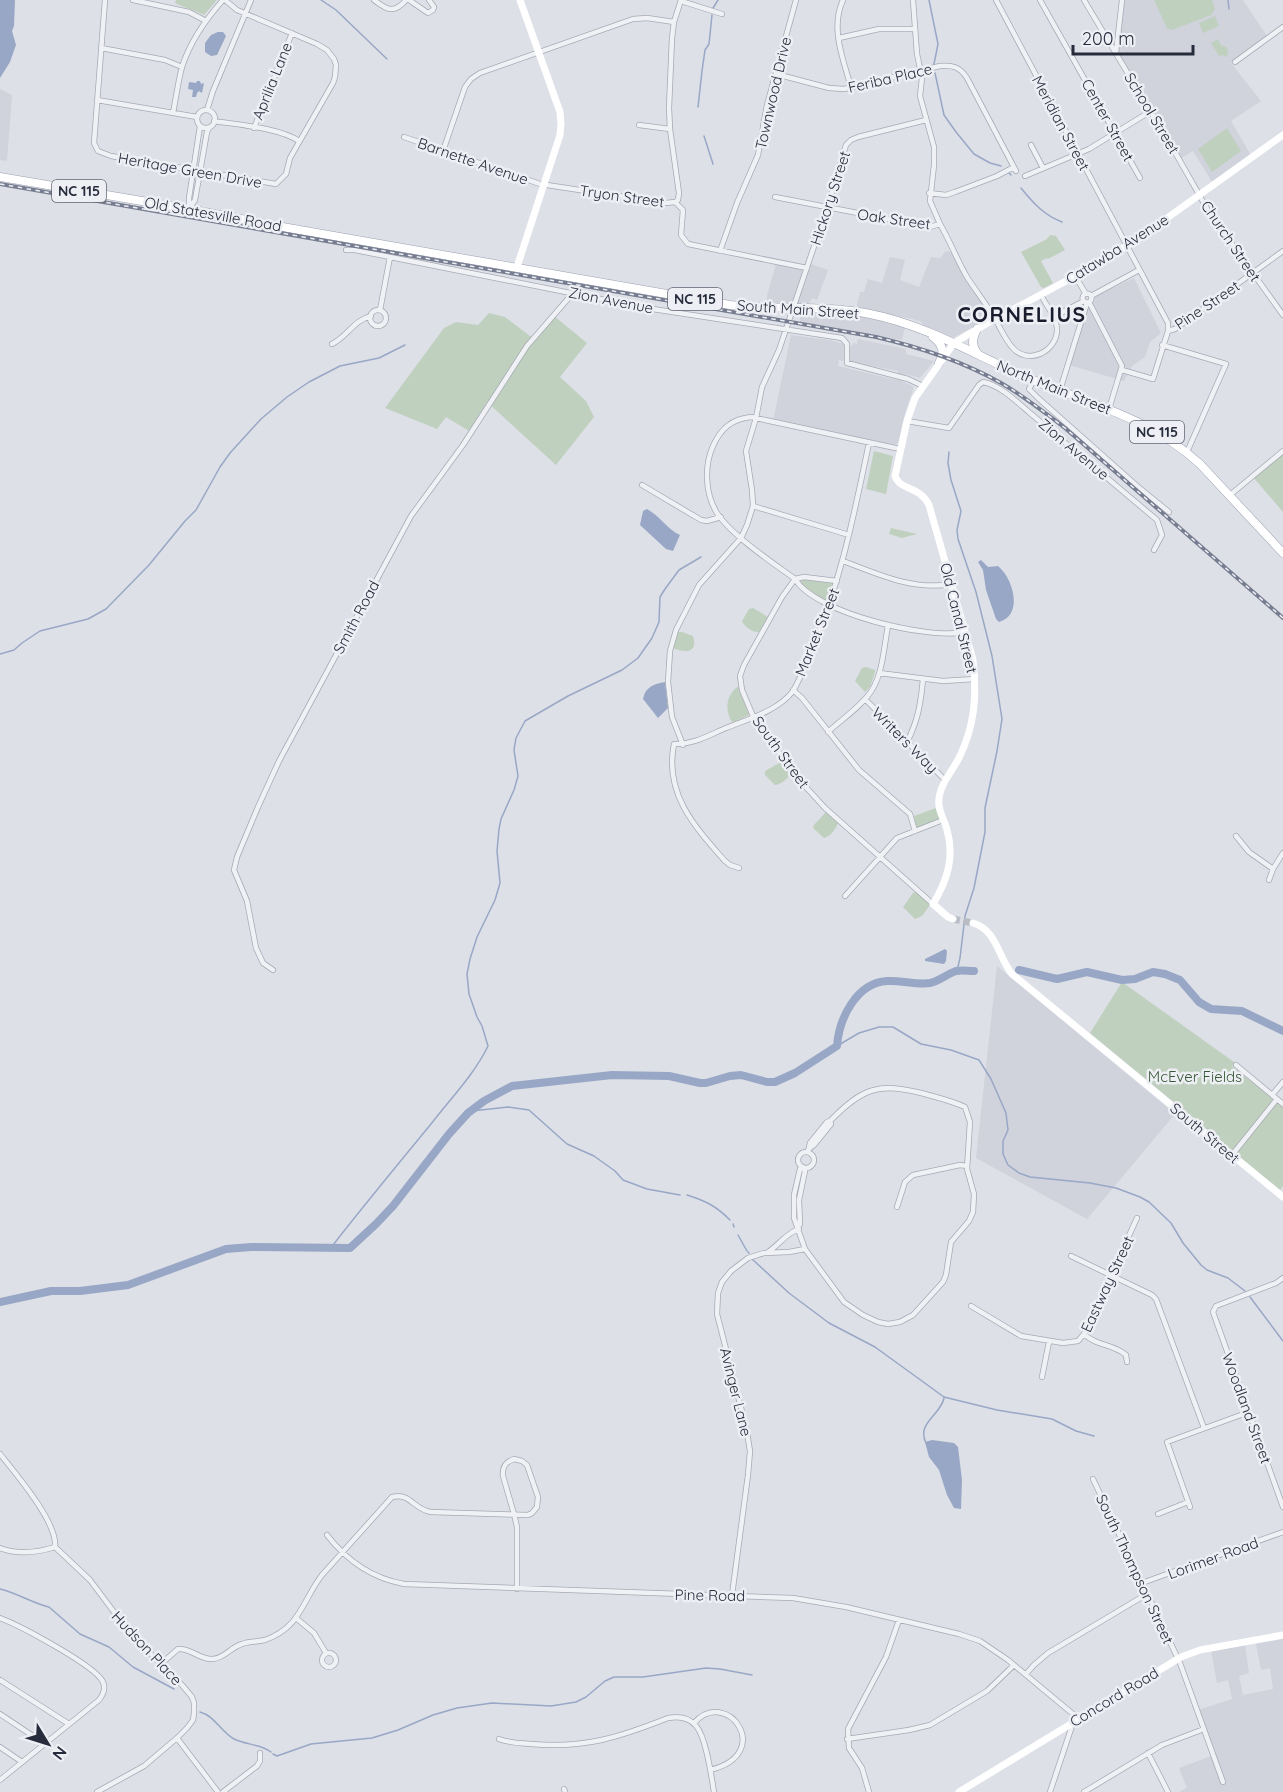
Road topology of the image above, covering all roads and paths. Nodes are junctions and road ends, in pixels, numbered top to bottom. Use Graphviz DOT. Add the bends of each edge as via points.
graph roads {
  1 [pos="105,0"];
  2 [pos="133,0"];
  3 [pos="224,0"];
  4 [pos="251,0"];
  5 [pos="374,0"];
  6 [pos="407,0"];
  7 [pos="429,0"];
  8 [pos="520,0"];
  9 [pos="681,0"];
  10 [pos="796,0"];
  11 [pos="843,0"];
  12 [pos="913,0"];
  13 [pos="996,0"];
  14 [pos="1040,0"];
  15 [pos="1083,0"];
  16 [pos="1122,0"];
  17 [pos="246,14"];
  18 [pos="722,14"];
  19 [pos="206,21"];
  20 [pos="674,22"];
  21 [pos="1283,27"];
  22 [pos="915,29"];
  23 [pos="292,33"];
  24 [pos="839,38"];
  25 [pos="101,48"];
  26 [pos="537,52"];
  27 [pos="1116,53"];
  28 [pos="1235,62"];
  29 [pos="182,67"];
  30 [pos="921,70"];
  31 [pos="776,74"];
  32 [pos="851,87"];
  33 [pos="98,100"];
  34 [pos="207,110"];
  35 [pos="1151,111"];
  36 [pos="173,113"];
  37 [pos="197,117"];
  38 [pos="926,120"];
  39 [pos="214,121"];
  40 [pos="639,125"];
  41 [pos="200,126"];
  42 [pos="209,128"];
  43 [pos="254,128"];
  44 [pos="670,129"];
  45 [pos="1115,134"];
  46 [pos="1283,135"];
  47 [pos="404,137"];
  48 [pos="299,141"];
  49 [pos="1031,144"];
  50 [pos="444,151"];
  51 [pos="1078,154"];
  52 [pos="1043,168"];
  53 [pos="197,171"];
  54 [pos="1025,176"];
  55 [pos="0,177"];
  56 [pos="1140,178"];
  57 [pos="544,184"];
  58 [pos="929,194"];
  59 [pos="1200,195"];
  60 [pos="775,197"];
  61 [pos="675,202"];
  62 [pos="827,208"];
  63 [pos="189,209"];
  64 [pos="940,224"];
  65 [pos="1126,247"];
  66 [pos="345,250"];
  67 [pos="720,251"];
  68 [pos="1283,251"];
  69 [pos="425,252"];
  70 [pos="390,257"];
  71 [pos="517,267"];
  72 [pos="807,268"];
  73 [pos="1139,270"];
  74 [pos="1253,274"];
  75 [pos="1075,276"];
  76 [pos="573,293"];
  77 [pos="1041,295"];
  78 [pos="1088,295"];
  79 [pos="1086,302"];
  80 [pos="793,308"];
  81 [pos="380,310"];
  82 [pos="1283,315"];
  83 [pos="370,316"];
  84 [pos="1053,317"];
  85 [pos="995,319"];
  86 [pos="977,329"];
  87 [pos="785,330"];
  88 [pos="924,331"];
  89 [pos="1168,331"];
  90 [pos="954,343"];
  91 [pos="332,344"];
  92 [pos="1162,345"];
  93 [pos="979,356"];
  94 [pos="939,363"];
  95 [pos="1122,370"];
  96 [pos="1034,380"];
  97 [pos="923,386"];
  98 [pos="1059,390"];
  99 [pos="1109,409"];
  100 [pos="756,418"];
  101 [pos="908,421"];
  102 [pos="869,443"];
  103 [pos="900,449"];
  104 [pos="1283,451"];
  105 [pos="1187,452"];
  106 [pos="642,485"];
  107 [pos="1230,495"];
  108 [pos="753,506"];
  109 [pos="1169,512"];
  110 [pos="721,517"];
  111 [pos="849,535"];
  112 [pos="741,537"];
  113 [pos="1154,550"];
  114 [pos="1283,553"];
  115 [pos="843,561"];
  116 [pos="795,579"];
  117 [pos="837,581"];
  118 [pos="951,584"];
  119 [pos="830,606"];
  120 [pos="888,626"];
  121 [pos="965,632"];
  122 [pos="879,673"];
  123 [pos="923,678"];
  124 [pos="975,679"];
  125 [pos="793,690"];
  126 [pos="865,699"];
  127 [pos="753,716"];
  128 [pos="828,732"];
  129 [pos="907,742"];
  130 [pos="683,745"];
  131 [pos="946,781"];
  132 [pos="943,820"];
  133 [pos="915,831"];
  134 [pos="1236,836"];
  135 [pos="1283,853"];
  136 [pos="879,856"];
  137 [pos="739,868"];
  138 [pos="1272,869"];
  139 [pos="1269,880"];
  140 [pos="845,896"];
  141 [pos="933,904"];
  142 [pos="953,919"];
  143 [pos="973,923"];
  144 [pos="273,970"];
  145 [pos="1236,1065"];
  146 [pos="1283,1082"];
  147 [pos="1272,1095"];
  148 [pos="1277,1099"];
  149 [pos="1283,1104"];
  150 [pos="809,1150"];
  151 [pos="1232,1155"];
  152 [pos="967,1166"];
  153 [pos="803,1167"];
  154 [pos="1283,1197"];
  155 [pos="897,1207"];
  156 [pos="1137,1218"];
  157 [pos="799,1228"];
  158 [pos="805,1249"];
  159 [pos="768,1252"];
  160 [pos="1071,1256"];
  161 [pos="1111,1275"];
  162 [pos="1283,1278"];
  163 [pos="971,1306"];
  164 [pos="1084,1334"];
  165 [pos="1049,1341"];
  166 [pos="1127,1362"];
  167 [pos="1042,1377"];
  168 [pos="1249,1412"];
  169 [pos="1204,1428"];
  170 [pos="0,1454"];
  171 [pos="1093,1479"];
  172 [pos="1283,1507"];
  173 [pos="514,1514"];
  174 [pos="1158,1514"];
  175 [pos="1283,1533"];
  176 [pos="327,1535"];
  177 [pos="55,1547"];
  178 [pos="0,1548"];
  179 [pos="342,1553"];
  180 [pos="1142,1583"];
  181 [pos="517,1589"];
  182 [pos="1148,1594"];
  183 [pos="732,1595"];
  184 [pos="0,1618"];
  185 [pos="296,1618"];
  186 [pos="899,1620"];
  187 [pos="1283,1635"];
  188 [pos="326,1653"];
  189 [pos="1178,1659"];
  190 [pos="162,1663"];
  191 [pos="1014,1665"];
  192 [pos="1026,1674"];
  193 [pos="0,1680"];
  194 [pos="0,1714"];
  195 [pos="1076,1721"];
  196 [pos="694,1723"];
  197 [pos="69,1724"];
  198 [pos="1204,1729"];
  199 [pos="177,1738"];
  200 [pos="499,1739"];
  201 [pos="847,1739"];
  202 [pos="45,1744"];
  203 [pos="0,1748"];
  204 [pos="261,1753"];
  205 [pos="1148,1753"];
  206 [pos="22,1762"];
  207 [pos="710,1770"];
  208 [pos="0,1780"];
  209 [pos="1223,1782"];
  210 [pos="97,1792"];
  211 [pos="218,1792"];
  212 [pos="223,1792"];
  213 [pos="714,1792"];
  214 [pos="869,1792"];
  215 [pos="959,1792"];
  216 [pos="1050,1792"];
  217 [pos="1084,1792"];
  218 [pos="1168,1792"];
  1 -- 25 [label="street, Heritage Green Drive"];
  2 -- 19 [label="street" via="189,12"];
  3 -- 17 [label="street, Heritage Green Drive"];
  3 -- 19 [label="street"];
  4 -- 17 [label="street"];
  5 -- 6 [label="street" via="390,9"];
  6 -- 7 [label="street" via="428,13 434,7"];
  8 -- 26 [label="street"];
  9 -- 18 [label="street"];
  9 -- 20 [label="street"];
  10 -- 31 [label="street, Townwood Drive"];
  11 -- 24 [label="street" via="837,22"];
  12 -- 22 [label="street"];
  13 -- 51 [label="street, Meridian Street"];
  14 -- 45 [label="street, Center Street"];
  15 -- 27 [label="street, School Street"];
  16 -- 27 [label="street"];
  17 -- 23 [label="street, Heritage Green Drive"];
  17 -- 34 [label="street"];
  19 -- 29 [label="street"];
  20 -- 26 [label="street" via="633,19"];
  20 -- 44 [label="street"];
  21 -- 28 [label="street"];
  22 -- 24 [label="street" via="879,29"];
  22 -- 30 [label="street"];
  23 -- 43 [label="street, Aprilia Lane"];
  23 -- 48 [label="street, Heritage Green Drive" via="327,50 336,70 333,83"];
  24 -- 32 [label="street"];
  25 -- 29 [label="street"];
  25 -- 33 [label="street, Heritage Green Drive"];
  26 -- 50 [label="street" via="480,73 468,82"];
  26 -- 57 [label="street" via="561,124"];
  27 -- 35 [label="street, School Street"];
  29 -- 36 [label="street"];
  30 -- 32 [label="street, Feriba Place"];
  30 -- 38 [label="street" via="920,96"];
  30 -- 58 [label="street, Feriba Place" via="946,66 963,72 1015,169 946,195"];
  31 -- 32 [label="street, Feriba Place" via="829,88"];
  31 -- 67 [label="street, Townwood Drive" via="759,155"];
  33 -- 36 [label="street"];
  33 -- 53 [label="street, Heritage Green Drive" via="94,143 98,150 111,156"];
  34 -- 37 [label="street"];
  34 -- 39 [label="street"];
  35 -- 45 [label="street"];
  35 -- 59 [label="street, School Street"];
  36 -- 37 [label="street"];
  37 -- 41 [label="street"];
  38 -- 58 [label="street" via="934,147"];
  38 -- 62 [label="street, Hickory Street" via="851,140 846,145"];
  39 -- 42 [label="street"];
  39 -- 43 [label="street"];
  40 -- 44 [label="street"];
  41 -- 42 [label="street"];
  41 -- 53 [label="street"];
  42 -- 53 [label="street"];
  43 -- 48 [label="street"];
  44 -- 61 [label="street" via="679,193"];
  45 -- 51 [label="street"];
  45 -- 56 [label="street, Center Street"];
  46 -- 59 [label="street, Catawba Avenue"];
  47 -- 50 [label="street, Barnette Avenue"];
  48 -- 53 [label="street, Heritage Green Drive" via="286,174 276,184"];
  49 -- 52 [label="street"];
  50 -- 57 [label="street, Barnette Avenue"];
  51 -- 52 [label="street"];
  51 -- 65 [label="street, Meridian Street"];
  52 -- 54 [label="street"];
  53 -- 63 [label="street"];
  55 -- 63 [label="main road, Old Statesville Road / NC 115"];
  57 -- 61 [label="street, Tryon Street"];
  57 -- 71 [label="street"];
  58 -- 64 [label="street"];
  59 -- 65 [label="street, Catawba Avenue"];
  59 -- 74 [label="street, Church Street"];
  60 -- 62 [label="street, Oak Street"];
  61 -- 67 [label="street, Tryon Street" via="683,210 681,235 685,242"];
  62 -- 64 [label="street, Oak Street" via="930,227"];
  62 -- 72 [label="street, Hickory Street"];
  63 -- 69 [label="main road, Old Statesville Road / NC 115"];
  64 -- 85 [label="street, Oak Street"];
  65 -- 73 [label="street, Meridian Street"];
  65 -- 75 [label="street, Catawba Avenue"];
  66 -- 70 [label="street, Zion Avenue"];
  67 -- 72 [label="street, Tryon Street"];
  68 -- 74 [label="street, Pine Street"];
  69 -- 71 [label="main road, South Main Street / NC 115"];
  70 -- 76 [label="street, Zion Avenue"];
  70 -- 81 [label="street"];
  71 -- 80 [label="main road, South Main Street / NC 115" via="730,305"];
  72 -- 80 [label="street, Hickory Street"];
  73 -- 78 [label="street"];
  73 -- 89 [label="street, Meridian Street" via="1168,323"];
  74 -- 82 [label="street, Church Street"];
  74 -- 89 [label="street, Pine Street"];
  75 -- 77 [label="street, Catawba Avenue"];
  75 -- 78 [label="street"];
  76 -- 87 [label="street, Zion Avenue"];
  76 -- 144 [label="street, Smith Road" via="527,345 459,452 411,516 258,807 234,870 247,902 256,948 263,963"];
  77 -- 84 [label="street"];
  77 -- 85 [label="street, Catawba Avenue"];
  78 -- 79 [label="street" via="1083,297"];
  79 -- 84 [label="street"];
  79 -- 95 [label="street" via="1122,363"];
  79 -- 98 [label="street"];
  80 -- 87 [label="street, Hickory Street"];
  80 -- 88 [label="main road, South Main Street / NC 115" via="864,313"];
  81 -- 83 [label="street"];
  81 -- 83 [label="street" via="386,317 383,324 374,324"];
  83 -- 91 [label="street" via="359,320"];
  84 -- 85 [label="street" via="1057,328 1054,339 1043,353 1033,356 1022,356 1013,349"];
  85 -- 86 [label="street, Catawba Avenue"];
  86 -- 90 [label="street, Catawba Avenue"];
  86 -- 93 [label="main road" via="972,345"];
  87 -- 97 [label="street, Zion Avenue" via="842,338 847,344 847,363"];
  87 -- 100 [label="street, Hickory Street" via="764,381"];
  88 -- 90 [label="main road, South Main Street / NC 115"];
  88 -- 94 [label="main road" via="942,346"];
  89 -- 92 [label="street, Pine Street"];
  90 -- 93 [label="main road, North Main Street / NC 115"];
  90 -- 94 [label="street, Catawba Avenue"];
  92 -- 95 [label="street, Pine Street" via="1153,379"];
  92 -- 105 [label="street" via="1226,364"];
  93 -- 96 [label="main road, North Main Street / NC 115"];
  94 -- 97 [label="street, Catawba Avenue"];
  95 -- 99 [label="street"];
  96 -- 98 [label="main road, North Main Street / NC 115"];
  96 -- 109 [label="street" via="1029,389 1038,398"];
  97 -- 101 [label="street, Catawba Avenue"];
  98 -- 99 [label="main road, North Main Street / NC 115"];
  99 -- 105 [label="main road, North Main Street / NC 115" via="1155,430"];
  100 -- 102 [label="street"];
  100 -- 108 [label="street, Hickory Street" via="746,451"];
  100 -- 110 [label="street" via="735,419 720,434 708,460 709,490"];
  101 -- 103 [label="street, Catawba Avenue"];
  101 -- 113 [label="street, Zion Avenue" via="949,428 979,385 989,383 1037,418 1157,520 1162,535"];
  102 -- 103 [label="street"];
  102 -- 111 [label="street, Market Street"];
  103 -- 118 [label="street, Old Canal Street" via="896,480 918,491 926,500"];
  104 -- 107 [label="street"];
  105 -- 107 [label="main road, North Main Street / NC 115"];
  106 -- 110 [label="street" via="701,520"];
  107 -- 114 [label="main road, North Main Street / NC 115"];
  108 -- 111 [label="street"];
  108 -- 112 [label="street"];
  110 -- 112 [label="street"];
  111 -- 115 [label="street, Market Street"];
  112 -- 116 [label="street"];
  112 -- 130 [label="street" via="699,585 669,651 672,717"];
  115 -- 117 [label="street, Market Street"];
  115 -- 118 [label="street" via="912,585"];
  116 -- 117 [label="street"];
  116 -- 119 [label="street"];
  116 -- 127 [label="street, South Street" via="740,676"];
  117 -- 119 [label="street, Market Street"];
  118 -- 121 [label="street, Old Canal Street"];
  119 -- 120 [label="street"];
  119 -- 125 [label="street, Market Street"];
  120 -- 121 [label="street"];
  120 -- 122 [label="street"];
  121 -- 124 [label="street, Old Canal Street"];
  122 -- 123 [label="street"];
  122 -- 126 [label="street"];
  123 -- 124 [label="street"];
  123 -- 129 [label="street" via="919,714"];
  124 -- 131 [label="street, Old Canal Street" via="966,744"];
  125 -- 127 [label="street, Market Street" via="778,705"];
  125 -- 128 [label="street"];
  126 -- 128 [label="street"];
  126 -- 129 [label="street, Writers Way"];
  127 -- 130 [label="street, Market Street"];
  127 -- 136 [label="street, South Street" via="809,792"];
  128 -- 133 [label="street" via="860,770 910,814"];
  129 -- 131 [label="street, Writers Way"];
  130 -- 137 [label="street, Market Street" via="674,744 671,765 678,797 692,822 723,860"];
  131 -- 132 [label="street, Old Canal Street" via="938,801"];
  132 -- 133 [label="street"];
  132 -- 141 [label="street, Old Canal Street" via="950,853 949,871"];
  133 -- 136 [label="street" via="897,838"];
  134 -- 138 [label="street" via="1249,852"];
  135 -- 138 [label="street"];
  136 -- 140 [label="street"];
  136 -- 141 [label="street, South Street"];
  138 -- 139 [label="street"];
  141 -- 142 [label="street, South Street"];
  143 -- 151 [label="street, South Street" via="989,932 1012,974"];
  145 -- 147 [label="street"];
  146 -- 147 [label="street"];
  147 -- 148 [label="street"];
  148 -- 149 [label="street"];
  148 -- 151 [label="street"];
  150 -- 152 [label="street" via="830,1122 859,1098 878,1088 906,1089 965,1107 970,1122"];
  150 -- 153 [label="street" via="799,1156"];
  150 -- 153 [label="street" via="814,1161"];
  151 -- 154 [label="street, South Street"];
  152 -- 155 [label="street" via="913,1175 904,1182"];
  152 -- 158 [label="street" via="974,1194 973,1212 951,1242 943,1282 905,1320 878,1323 847,1305"];
  153 -- 157 [label="street"];
  156 -- 161 [label="street, Eastway Street"];
  157 -- 158 [label="street"];
  157 -- 159 [label="street, Avinger Lane"];
  158 -- 159 [label="street, Avinger Lane"];
  159 -- 183 [label="street, Avinger Lane" via="747,1258 731,1271 721,1286 717,1303 750,1451"];
  160 -- 161 [label="street"];
  161 -- 164 [label="street, Eastway Street"];
  161 -- 169 [label="street" via="1156,1299"];
  162 -- 168 [label="street, Woodland Street" via="1214,1308"];
  163 -- 165 [label="street, Eastway Street" via="1018,1335"];
  164 -- 165 [label="street, Eastway Street" via="1075,1342"];
  164 -- 166 [label="street" via="1092,1341 1119,1349"];
  165 -- 167 [label="street"];
  168 -- 169 [label="street"];
  168 -- 172 [label="street, Woodland Street"];
  169 -- 174 [label="street" via="1167,1442 1189,1504"];
  170 -- 177 [label="street, Hudson Place" via="46,1518 54,1533"];
  171 -- 180 [label="street, South Thompson Street"];
  173 -- 173 [label="street" via="532,1514 538,1503 527,1465 517,1459 508,1461 502,1471"];
  173 -- 179 [label="street" via="426,1512 405,1497 396,1496 388,1500"];
  173 -- 181 [label="street" via="519,1540"];
  175 -- 180 [label="street, Lorimer Road"];
  176 -- 179 [label="street, Pine Road"];
  177 -- 178 [label="street" via="20,1553"];
  177 -- 190 [label="street, Hudson Place" via="90,1580 129,1632"];
  179 -- 181 [label="street, Pine Road" via="365,1570 395,1582"];
  179 -- 185 [label="street" via="313,1586"];
  180 -- 182 [label="street, South Thompson Street"];
  181 -- 183 [label="street, Pine Road"];
  182 -- 189 [label="street, South Thompson Street"];
  182 -- 192 [label="street" via="1048,1653"];
  183 -- 186 [label="street, Pine Road" via="801,1599"];
  184 -- 197 [label="street" via="34,1634 102,1680 102,1697"];
  185 -- 188 [label="street" via="314,1633"];
  185 -- 190 [label="street" via="277,1635 240,1644 218,1658 201,1658 178,1649"];
  186 -- 191 [label="street, Pine Road" via="969,1637"];
  186 -- 201 [label="street" via="886,1657 851,1722"];
  187 -- 189 [label="street, Concord Road" via="1200,1650"];
  189 -- 195 [label="street, Concord Road"];
  189 -- 198 [label="street, South Thompson Street"];
  190 -- 199 [label="street, Hudson Place" via="194,1703 193,1720"];
  191 -- 192 [label="street, Pine Road"];
  191 -- 201 [label="street" via="987,1691 930,1725"];
  192 -- 195 [label="street, Pine Road"];
  193 -- 197 [label="street"];
  194 -- 202 [label="street"];
  195 -- 215 [label="street, Concord Road"];
  195 -- 216 [label="street"];
  196 -- 200 [label="street" via="672,1717 612,1739 572,1745"];
  196 -- 207 [label="street" via="701,1732"];
  196 -- 207 [label="street" via="703,1715 719,1713 729,1716 740,1728 742,1745 738,1756 726,1766"];
  197 -- 202 [label="street"];
  198 -- 205 [label="street"];
  198 -- 209 [label="street, South Thompson Street"];
  199 -- 210 [label="street, Hudson Place" via="144,1766"];
  199 -- 211 [label="street"];
  201 -- 214 [label="street"];
  202 -- 206 [label="street"];
  203 -- 206 [label="street"];
  204 -- 212 [label="street" via="257,1766"];
  205 -- 217 [label="street"];
  205 -- 218 [label="street"];
  206 -- 208 [label="street"];
  207 -- 213 [label="street"];
}
